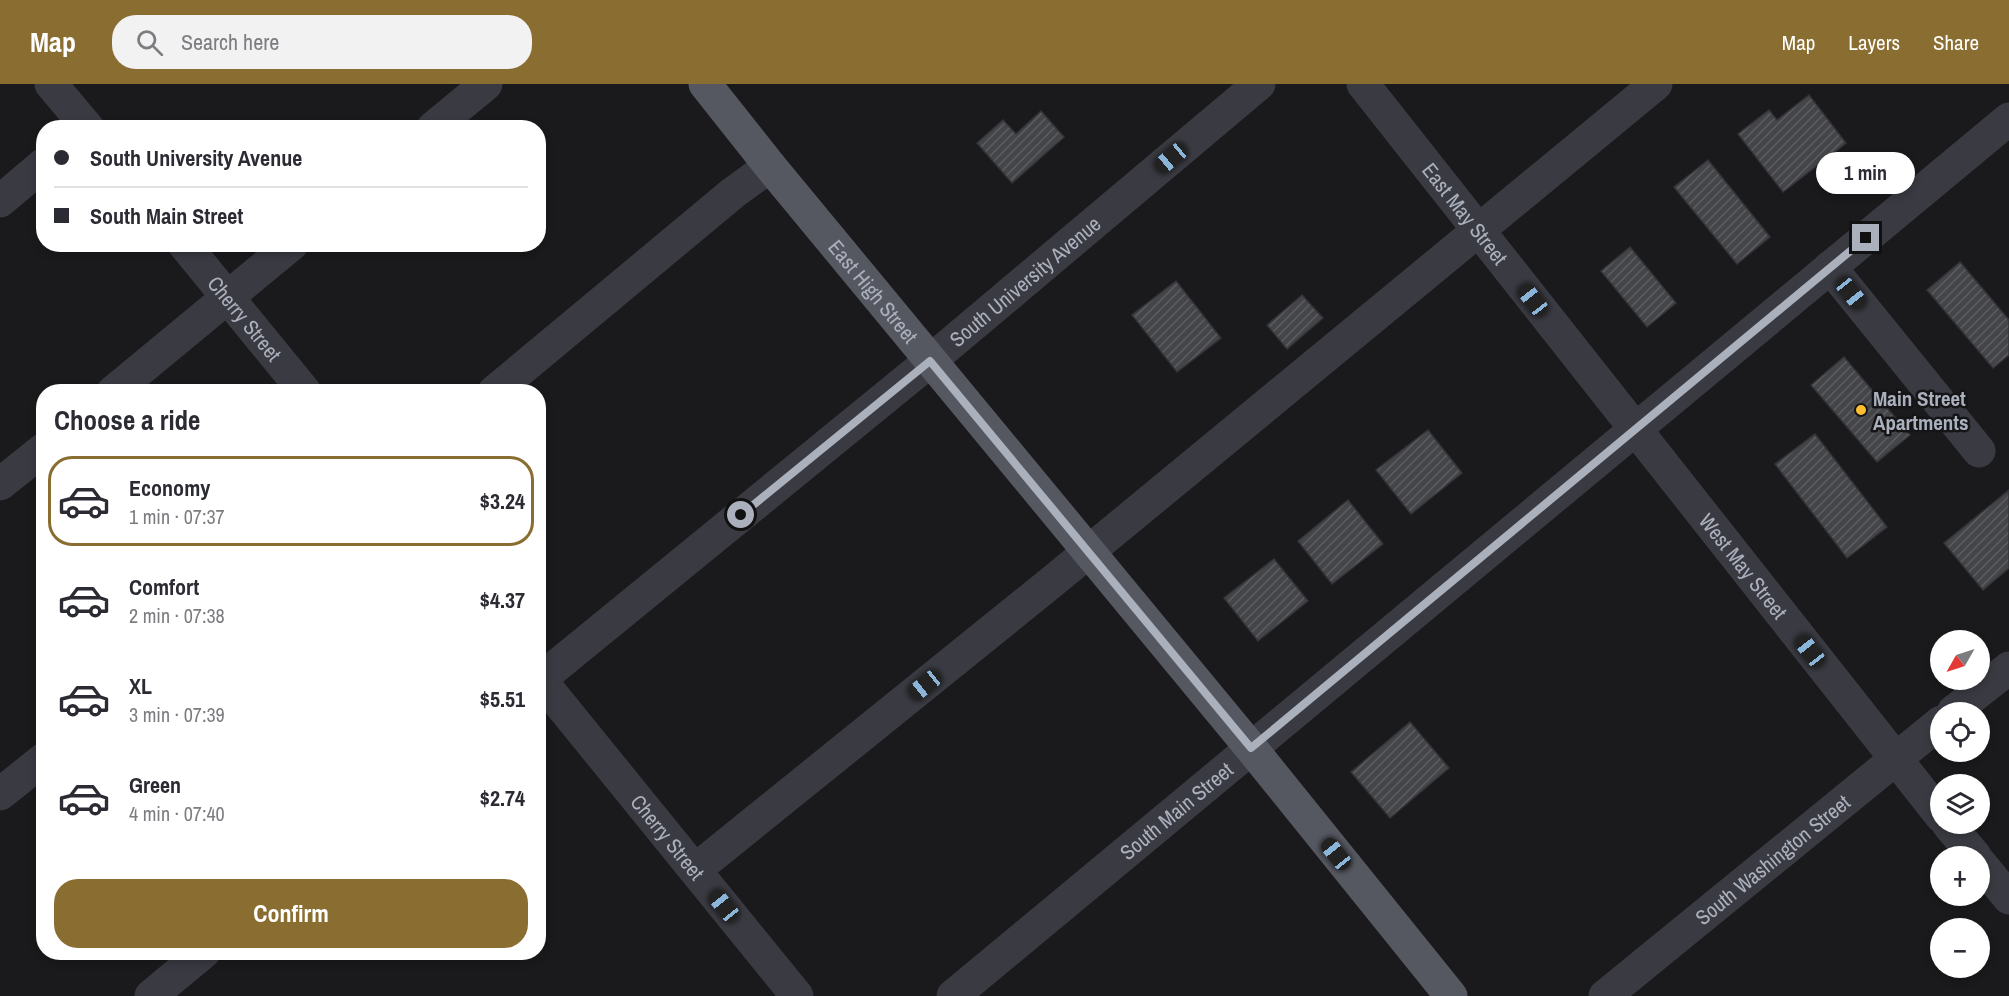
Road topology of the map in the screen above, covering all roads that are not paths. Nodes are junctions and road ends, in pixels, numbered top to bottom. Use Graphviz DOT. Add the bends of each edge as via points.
graph roads {
  1 [pos="51,84"];
  2 [pos="486,84"];
  3 [pos="705,84"];
  4 [pos="1259,84"];
  5 [pos="1363,84"];
  6 [pos="1656,84"];
  7 [pos="2009,119"];
  8 [pos="82,120"];
  9 [pos="443,120"];
  10 [pos="770,166"];
  11 [pos="36,171"];
  12 [pos="0,201"];
  13 [pos="1478,230"];
  14 [pos="190,252"];
  15 [pos="282,252"];
  16 [pos="1830,267"];
  17 [pos="227,297"];
  18 [pos="930,361"];
  19 [pos="123,384"];
  20 [pos="298,384"];
  21 [pos="504,384"];
  22 [pos="1635,429"];
  23 [pos="1979,451"];
  24 [pos="36,455"];
  25 [pos="0,484"];
  26 [pos="1088,552"];
  27 [pos="2009,668"];
  28 [pos="546,673"];
  29 [pos="546,688"];
  30 [pos="1966,702"];
  31 [pos="1930,732"];
  32 [pos="1251,748"];
  33 [pos="1896,758"];
  34 [pos="36,765"];
  35 [pos="0,794"];
  36 [pos="1930,802"];
  37 [pos="1956,834"];
  38 [pos="1967,846"];
  39 [pos="695,870"];
  40 [pos="1990,875"];
  41 [pos="2009,898"];
  42 [pos="194,960"];
  43 [pos="151,996"];
  44 [pos="796,996"];
  45 [pos="953,996"];
  46 [pos="1450,996"];
  47 [pos="1605,996"];
  1 -- 8 [label="street"];
  2 -- 9 [label="street"];
  3 -- 10 [label="main road, East High Street"];
  4 -- 18 [label="street, South University Avenue"];
  5 -- 13 [label="street, East May Street"];
  6 -- 13 [label="street"];
  7 -- 16 [label="street, South Main Street"];
  10 -- 18 [label="main road, East High Street"];
  10 -- 21 [label="street"];
  11 -- 12 [label="street"];
  13 -- 22 [label="street, East May Street"];
  13 -- 26 [label="street"];
  14 -- 17 [label="street, Cherry Street"];
  15 -- 17 [label="street"];
  16 -- 22 [label="street, South Main Street"];
  16 -- 23 [label="street"];
  17 -- 19 [label="street"];
  17 -- 20 [label="street, Cherry Street"];
  18 -- 26 [label="main road, East High Street"];
  18 -- 28 [label="street, South University Avenue"];
  22 -- 32 [label="street, South Main Street"];
  22 -- 33 [label="street, West May Street"];
  24 -- 25 [label="street"];
  26 -- 32 [label="main road, East High Street"];
  26 -- 39 [label="street"];
  27 -- 30 [label="street"];
  29 -- 39 [label="street, Cherry Street"];
  31 -- 33 [label="street, South Washington Street"];
  32 -- 45 [label="street, South Main Street"];
  32 -- 46 [label="main road, East High Street"];
  33 -- 36 [label="street, West May Street"];
  33 -- 47 [label="street, South Washington Street"];
  34 -- 35 [label="street"];
  37 -- 38 [label="street"];
  39 -- 44 [label="street, Cherry Street"];
  40 -- 41 [label="street"];
  42 -- 43 [label="street"];
}
